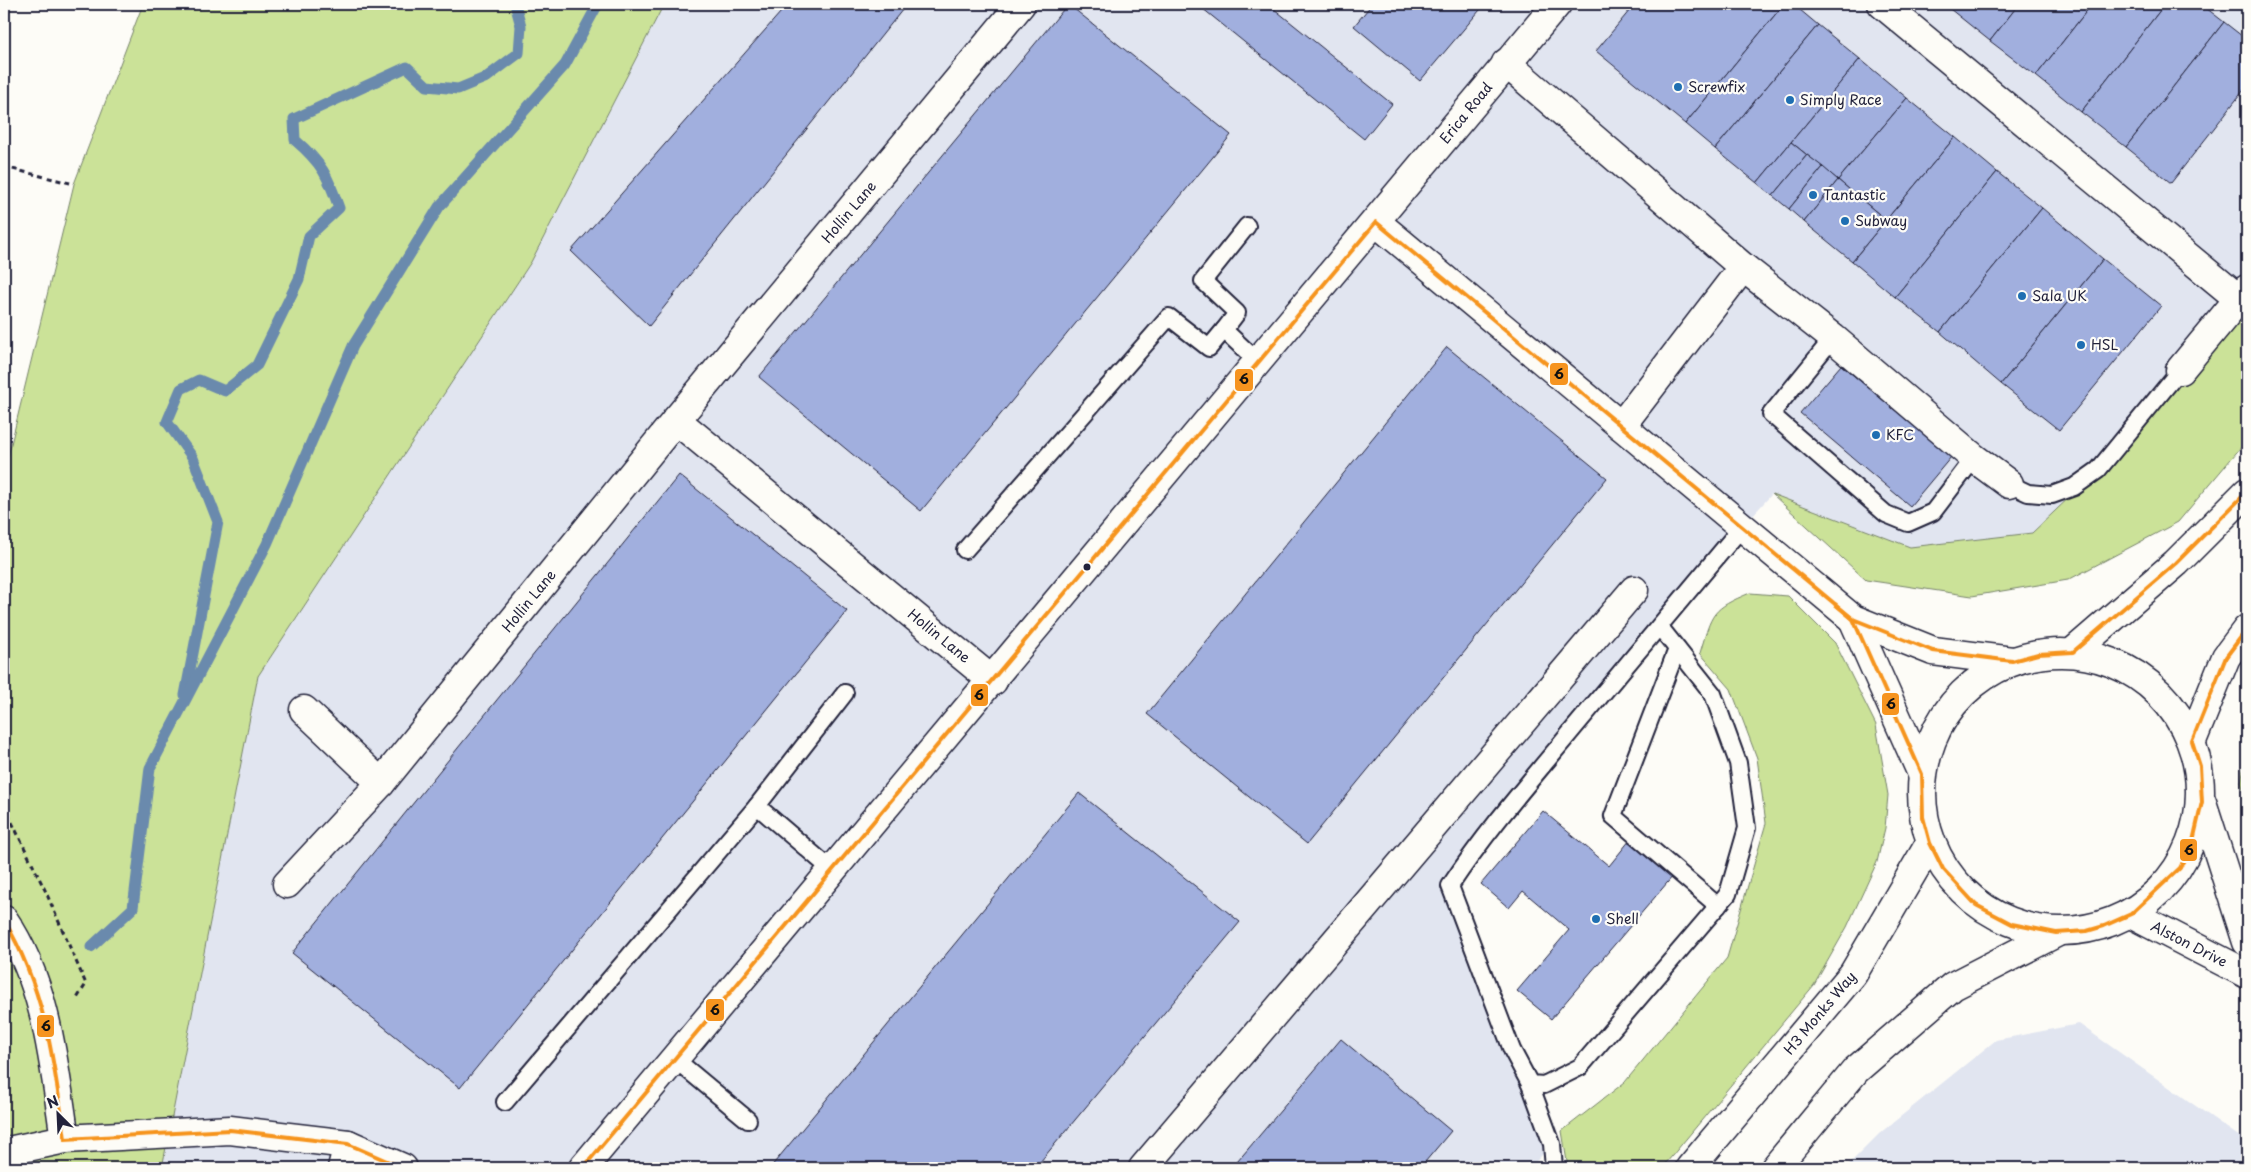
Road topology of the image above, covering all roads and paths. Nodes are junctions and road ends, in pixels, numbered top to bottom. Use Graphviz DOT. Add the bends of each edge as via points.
graph roads {
  1 [pos="1021,4"];
  2 [pos="1557,4"];
  3 [pos="1882,4"];
  4 [pos="1506,64"];
  5 [pos="4,168"];
  6 [pos="74,184"];
  7 [pos="1376,222"];
  8 [pos="1247,226"];
  9 [pos="1743,267"];
  10 [pos="2243,294"];
  11 [pos="1224,330"];
  12 [pos="1833,338"];
  13 [pos="1258,362"];
  14 [pos="2180,370"];
  15 [pos="676,420"];
  16 [pos="1620,426"];
  17 [pos="1974,458"];
  18 [pos="2009,484"];
  19 [pos="2247,492"];
  20 [pos="1742,527"];
  21 [pos="966,550"];
  22 [pos="1634,590"];
  23 [pos="1853,619"];
  24 [pos="1659,626"];
  25 [pos="2247,629"];
  26 [pos="1677,649"];
  27 [pos="2073,652"];
  28 [pos="2012,661"];
  29 [pos="993,680"];
  30 [pos="845,693"];
  31 [pos="304,710"];
  32 [pos="2192,741"];
  33 [pos="1922,774"];
  34 [pos="381,783"];
  35 [pos="2202,802"];
  36 [pos="4,806"];
  37 [pos="757,806"];
  38 [pos="1930,843"];
  39 [pos="833,871"];
  40 [pos="287,884"];
  41 [pos="1718,906"];
  42 [pos="2131,914"];
  43 [pos="4,920"];
  44 [pos="2056,933"];
  45 [pos="2247,942"];
  46 [pos="2247,974"];
  47 [pos="50,1041"];
  48 [pos="676,1060"];
  49 [pos="1530,1084"];
  50 [pos="506,1102"];
  51 [pos="748,1120"];
  52 [pos="64,1140"];
  53 [pos="4,1152"];
  54 [pos="345,1156"];
  55 [pos="403,1168"];
  56 [pos="583,1168"];
  57 [pos="1143,1168"];
  58 [pos="1554,1168"];
  59 [pos="1690,1168"];
  60 [pos="1775,1168"];
  1 -- 15 [label="street, Hollin Lane"];
  2 -- 4 [label="street, Erica Road"];
  3 -- 10 [label="street"];
  4 -- 7 [label="street, Erica Road"];
  4 -- 9 [label="street"];
  5 -- 6 [label="path"];
  7 -- 13 [label="street, Erica Road"];
  7 -- 16 [label="street"];
  8 -- 11 [label="lane" via="1203,281 1238,313"];
  9 -- 12 [label="street"];
  9 -- 16 [label="street"];
  10 -- 14 [label="street"];
  11 -- 13 [label="lane"];
  11 -- 21 [label="lane" via="1209,348 1169,317"];
  12 -- 17 [label="street"];
  12 -- 17 [label="lane" via="1771,414 1886,514 1908,523 1933,512"];
  13 -- 29 [label="street, Erica Road"];
  14 -- 18 [label="lane" via="2098,470 2074,487 2052,495 2028,493"];
  15 -- 29 [label="street, Hollin Lane"];
  15 -- 34 [label="street, Hollin Lane"];
  16 -- 20 [label="street"];
  17 -- 18 [label="street"];
  19 -- 27 [label="street" via="2176,563"];
  20 -- 23 [label="street"];
  20 -- 24 [label="lane"];
  22 -- 57 [label="street"];
  23 -- 28 [label="street" via="1933,651"];
  23 -- 33 [label="street"];
  24 -- 26 [label="lane"];
  24 -- 49 [label="lane" via="1480,841 1450,886 1512,1050"];
  25 -- 32 [label="street" via="2226,657"];
  26 -- 41 [label="lane" via="1713,694 1738,763 1747,828 1728,894"];
  26 -- 41 [label="lane" via="1613,816"];
  27 -- 28 [label="street" via="2038,654"];
  27 -- 32 [label="street" via="2107,659 2163,695"];
  28 -- 33 [label="street" via="1997,667 1957,698 1937,727"];
  29 -- 39 [label="street, Erica Road"];
  30 -- 37 [label="lane"];
  31 -- 34 [label="street"];
  32 -- 35 [label="street" via="2200,766"];
  33 -- 38 [label="street" via="1922,817"];
  34 -- 40 [label="street, Hollin Lane"];
  35 -- 42 [label="street" via="2193,841 2180,868"];
  35 -- 45 [label="street"];
  36 -- 47 [label="path" via="86,984"];
  37 -- 39 [label="lane"];
  37 -- 50 [label="lane"];
  38 -- 44 [label="street" via="1943,869 1976,905 2012,924"];
  38 -- 59 [label="street, H3 Monks Way" via="1854,974"];
  39 -- 48 [label="street, Erica Road"];
  41 -- 49 [label="lane" via="1580,1067 1544,1085"];
  42 -- 44 [label="street" via="2087,931"];
  42 -- 46 [label="street, Alston Drive"];
  43 -- 47 [label="street" via="20,943"];
  44 -- 60 [label="street" via="1953,986 1856,1070"];
  47 -- 52 [label="street"];
  48 -- 51 [label="lane"];
  48 -- 56 [label="street, Erica Road"];
  49 -- 58 [label="lane" via="1552,1144"];
  52 -- 53 [label="street"];
  52 -- 54 [label="street" via="230,1130"];
  54 -- 55 [label="street"];
}
